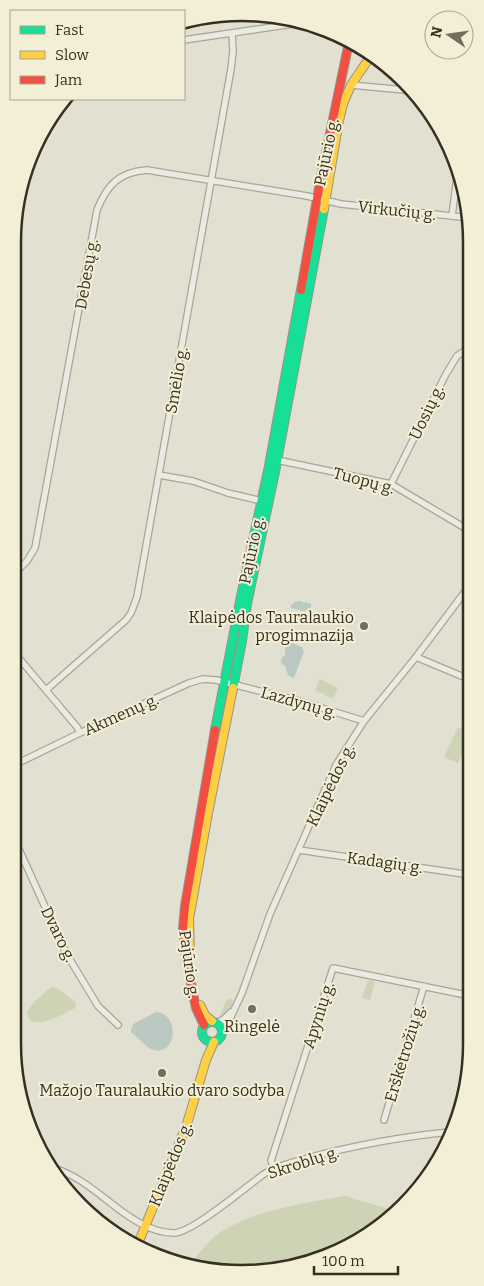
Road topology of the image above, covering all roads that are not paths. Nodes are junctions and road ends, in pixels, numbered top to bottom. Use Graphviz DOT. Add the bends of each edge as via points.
graph roads {
  1 [pos="285,25"];
  2 [pos="232,33"];
  3 [pos="185,40"];
  4 [pos="348,49"];
  5 [pos="368,60"];
  6 [pos="343,75"];
  7 [pos="351,86"];
  8 [pos="402,90"];
  9 [pos="338,125"];
  10 [pos="211,180"];
  11 [pos="456,187"];
  12 [pos="317,198"];
  13 [pos="326,200"];
  14 [pos="452,216"];
  15 [pos="461,217"];
  16 [pos="463,352"];
  17 [pos="277,460"];
  18 [pos="159,475"];
  19 [pos="391,484"];
  20 [pos="262,501"];
  21 [pos="463,527"];
  22 [pos="21,568"];
  23 [pos="463,594"];
  24 [pos="416,657"];
  25 [pos="21,661"];
  26 [pos="463,677"];
  27 [pos="225,682"];
  28 [pos="234,684"];
  29 [pos="46,690"];
  30 [pos="364,721"];
  31 [pos="80,733"];
  32 [pos="21,762"];
  33 [pos="299,850"];
  34 [pos="21,854"];
  35 [pos="463,874"];
  36 [pos="424,986"];
  37 [pos="463,994"];
  38 [pos="217,1024"];
  39 [pos="118,1025"];
  40 [pos="204,1025"];
  41 [pos="205,1039"];
  42 [pos="214,1042"];
  43 [pos="206,1060"];
  44 [pos="200,1082"];
  45 [pos="384,1120"];
  46 [pos="444,1133"];
  47 [pos="274,1168"];
  48 [pos="61,1171"];
  49 [pos="145,1225"];
  50 [pos="139,1239"];
  1 -- 2 [label="street"];
  2 -- 3 [label="street"];
  2 -- 10 [label="street, Smėlio g." via="231,69"];
  4 -- 6 [label="main road, Pajūrio g."];
  5 -- 7 [label="main road"];
  6 -- 9 [label="main road, Pajūrio g."];
  6 -- 12 [label="main road, Pajūrio g."];
  7 -- 8 [label="street"];
  7 -- 9 [label="main road"];
  9 -- 13 [label="main road, Pajūrio g."];
  10 -- 12 [label="street, Debesų g."];
  10 -- 18 [label="street, Smėlio g."];
  10 -- 22 [label="street, Debesų g." via="135,171 118,179 102,198 35,548"];
  11 -- 14 [label="street"];
  12 -- 13 [label="street, Debesų g."];
  12 -- 20 [label="main road, Pajūrio g."];
  13 -- 14 [label="street, Virkučių g."];
  13 -- 17 [label="main road, Pajūrio g."];
  14 -- 15 [label="street, Virkučių g."];
  16 -- 19 [label="street, Uosių g." via="446,374"];
  17 -- 19 [label="street, Tuopų g."];
  17 -- 28 [label="main road, Pajūrio g."];
  18 -- 20 [label="street" via="193,481"];
  18 -- 29 [label="street, Smėlio g." via="137,597 131,613"];
  19 -- 21 [label="street, Tuopų g."];
  20 -- 27 [label="main road, Pajūrio g."];
  23 -- 24 [label="street, Klaipėdos g."];
  24 -- 26 [label="street"];
  24 -- 30 [label="street, Klaipėdos g."];
  25 -- 29 [label="street"];
  27 -- 28 [label="street, Akmenų g."];
  27 -- 31 [label="street, Akmenų g." via="210,678 189,683"];
  27 -- 40 [label="main road, Pajūrio g." via="183,929 196,1008"];
  28 -- 30 [label="street, Lazdynų g."];
  28 -- 38 [label="main road, Pajūrio g." via="189,919 190,956 198,1001 206,1015"];
  29 -- 31 [label="street"];
  30 -- 33 [label="street, Klaipėdos g." via="336,765"];
  31 -- 32 [label="street, Akmenų g."];
  33 -- 35 [label="street, Kadagių g."];
  33 -- 38 [label="street, Klaipėdos g." via="270,914 228,1023"];
  34 -- 39 [label="street, Dvaro g." via="66,953 98,1006"];
  36 -- 37 [label="street, Apynių g."];
  36 -- 45 [label="street, Erškėtrožių g."];
  36 -- 47 [label="street, Apynių g." via="333,968 271,1161"];
  38 -- 40 [label="main road"];
  38 -- 42 [label="main road, Pajūrio g." via="222,1033"];
  40 -- 41 [label="main road, Pajūrio g."];
  41 -- 42 [label="main road"];
  41 -- 43 [label="main road, Pajūrio g."];
  42 -- 43 [label="main road, Pajūrio g."];
  43 -- 44 [label="main road, Pajūrio g."];
  44 -- 49 [label="main road, Klaipėdos g." via="186,1126"];
  46 -- 47 [label="street, Skroblų g." via="347,1149"];
  47 -- 49 [label="street, Skroblų g." via="194,1226 174,1233"];
  48 -- 49 [label="street, Skroblų g." via="74,1176"];
  49 -- 50 [label="main road, Klaipėdos g."];
}
